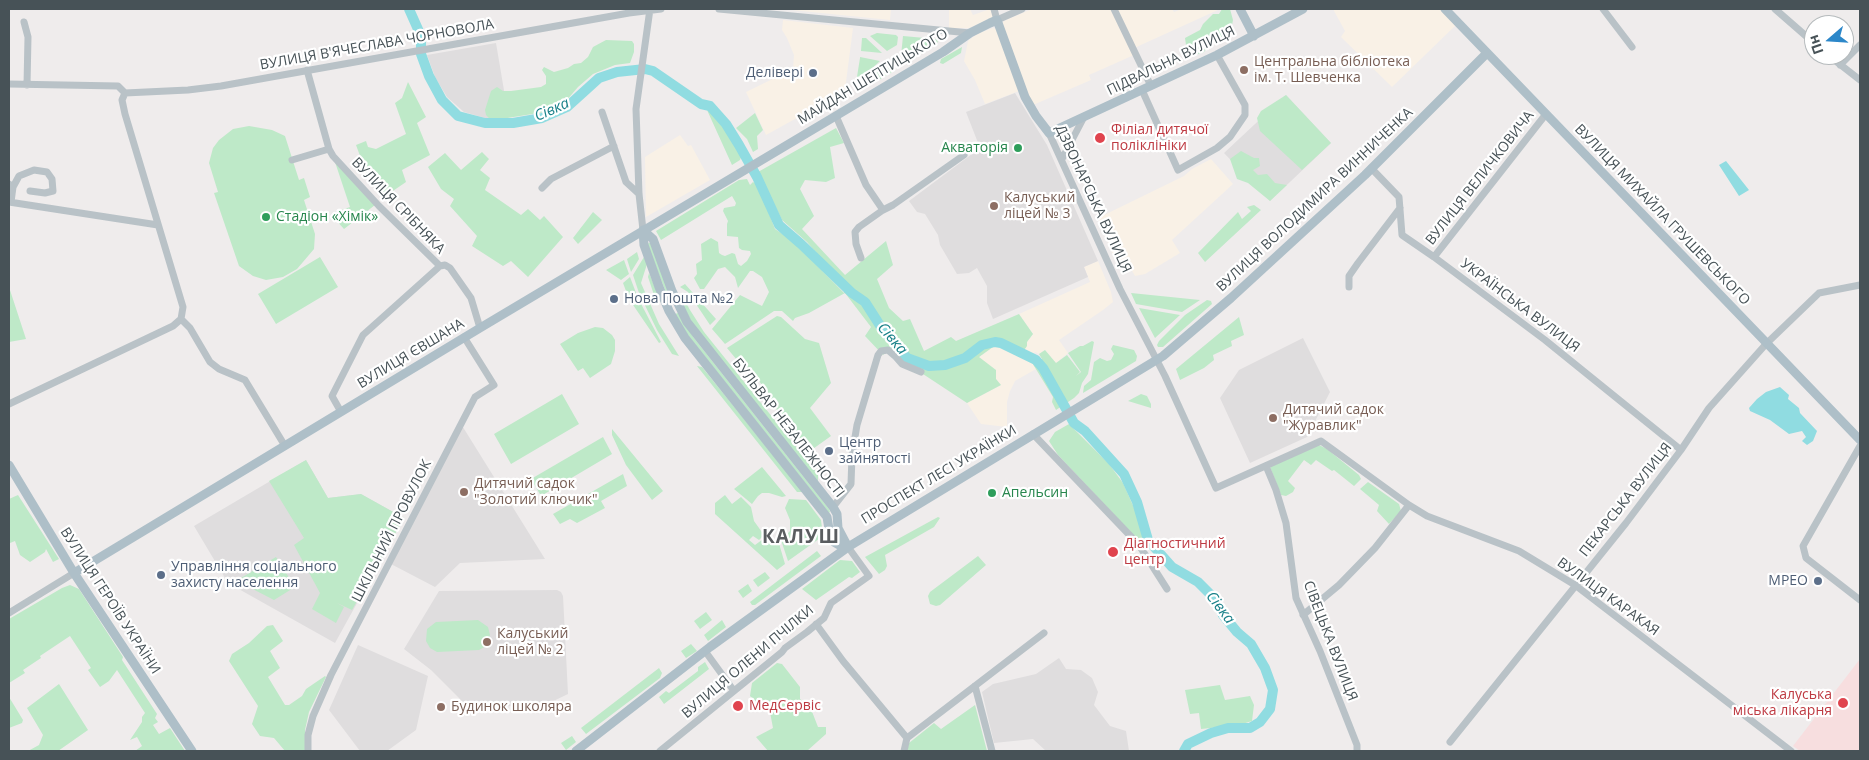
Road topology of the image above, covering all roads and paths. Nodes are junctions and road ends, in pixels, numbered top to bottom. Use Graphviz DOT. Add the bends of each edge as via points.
graph roads {
  1 [pos="650,9"];
  2 [pos="661,9"];
  3 [pos="719,9"];
  4 [pos="994,9"];
  5 [pos="1022,9"];
  6 [pos="1114,9"];
  7 [pos="1240,9"];
  8 [pos="1303,9"];
  9 [pos="1446,9"];
  10 [pos="1603,9"];
  11 [pos="1775,9"];
  12 [pos="997,20"];
  13 [pos="24,22"];
  14 [pos="970,33"];
  15 [pos="1804,34"];
  16 [pos="1254,36"];
  17 [pos="1632,47"];
  18 [pos="1487,53"];
  19 [pos="1217,55"];
  20 [pos="1840,65"];
  21 [pos="307,70"];
  22 [pos="1860,80"];
  23 [pos="9,84"];
  24 [pos="27,85"];
  25 [pos="1151,86"];
  26 [pos="1142,90"];
  27 [pos="125,93"];
  28 [pos="602,112"];
  29 [pos="1546,114"];
  30 [pos="836,116"];
  31 [pos="1084,117"];
  32 [pos="1050,133"];
  33 [pos="614,146"];
  34 [pos="329,149"];
  35 [pos="964,155"];
  36 [pos="1062,159"];
  37 [pos="292,160"];
  38 [pos="764,160"];
  39 [pos="1371,168"];
  40 [pos="10,184"];
  41 [pos="542,188"];
  42 [pos="30,190"];
  43 [pos="640,194"];
  44 [pos="10,202"];
  45 [pos="1400,208"];
  46 [pos="883,210"];
  47 [pos="158,225"];
  48 [pos="643,230"];
  49 [pos="1434,257"];
  50 [pos="861,258"];
  51 [pos="440,266"];
  52 [pos="1860,285"];
  53 [pos="1348,286"];
  54 [pos="181,319"];
  55 [pos="480,328"];
  56 [pos="464,338"];
  57 [pos="1766,344"];
  58 [pos="1157,360"];
  59 [pos="921,372"];
  60 [pos="9,404"];
  61 [pos="341,412"];
  62 [pos="1032,434"];
  63 [pos="1860,440"];
  64 [pos="285,446"];
  65 [pos="1860,446"];
  66 [pos="1681,450"];
  67 [pos="9,465"];
  68 [pos="1266,466"];
  69 [pos="1409,506"];
  70 [pos="833,507"];
  71 [pos="842,537"];
  72 [pos="862,538"];
  73 [pos="834,542"];
  74 [pos="848,547"];
  75 [pos="831,558"];
  76 [pos="74,573"];
  77 [pos="1575,585"];
  78 [pos="1167,589"];
  79 [pos="1860,600"];
  80 [pos="9,613"];
  81 [pos="1303,615"];
  82 [pos="816,624"];
  83 [pos="1044,633"];
  84 [pos="705,651"];
  85 [pos="975,686"];
  86 [pos="734,691"];
  87 [pos="907,738"];
  88 [pos="1450,742"];
  89 [pos="192,751"];
  90 [pos="308,751"];
  91 [pos="576,751"];
  92 [pos="660,751"];
  93 [pos="904,751"];
  94 [pos="992,751"];
  95 [pos="1357,751"];
  96 [pos="1791,751"];
  1 -- 2 [label="street, ВУЛИЦЯ В'ЯЧЕСЛАВА ЧОРНОВОЛА"];
  1 -- 21 [label="street, ВУЛИЦЯ В'ЯЧЕСЛАВА ЧОРНОВОЛА"];
  1 -- 43 [label="street" via="636,109"];
  3 -- 14 [label="street"];
  4 -- 12 [label="street"];
  5 -- 12 [label="street"];
  6 -- 25 [label="street"];
  7 -- 16 [label="main road"];
  8 -- 16 [label="main road, ПІДВАЛЬНА ВУЛИЦЯ"];
  9 -- 18 [label="main road, ВУЛИЦЯ МИХАЙЛА ГРУШЕВСЬКОГО"];
  10 -- 17 [label="street"];
  11 -- 15 [label="street"];
  12 -- 14 [label="main road, МАЙДАН ШЕПТИЦЬКОГО"];
  12 -- 32 [label="main road, ДЗВОНАРСЬКА ВУЛИЦЯ" via="1025,97"];
  13 -- 24 [label="street" via="28,37"];
  14 -- 30 [label="main road, МАЙДАН ШЕПТИЦЬКОГО"];
  16 -- 19 [label="main road, ПІДВАЛЬНА ВУЛИЦЯ"];
  18 -- 29 [label="main road, ВУЛИЦЯ МИХАЙЛА ГРУШЕВСЬКОГО"];
  18 -- 39 [label="main road, ВУЛИЦЯ ВОЛОДИМИРА ВИННИЧЕНКА"];
  19 -- 25 [label="main road, ПІДВАЛЬНА ВУЛИЦЯ"];
  19 -- 26 [label="street" via="1245,105 1244,115 1230,137 1217,148 1178,170"];
  20 -- 22 [label="street"];
  21 -- 27 [label="street, ВУЛИЦЯ В'ЯЧЕСЛАВА ЧОРНОВОЛА" via="188,90"];
  21 -- 34 [label="street, ВУЛИЦЯ СРІБНЯКА"];
  23 -- 24 [label="street"];
  24 -- 27 [label="street" via="118,86"];
  25 -- 26 [label="main road, ПІДВАЛЬНА ВУЛИЦЯ"];
  26 -- 31 [label="main road, ПІДВАЛЬНА ВУЛИЦЯ"];
  27 -- 47 [label="street" via="122,100 125,114"];
  28 -- 33 [label="street"];
  29 -- 49 [label="street, ВУЛИЦЯ ВЕЛИЧКОВИЧА"];
  29 -- 57 [label="main road, ВУЛИЦЯ МИХАЙЛА ГРУШЕВСЬКОГО"];
  30 -- 38 [label="main road, МАЙДАН ШЕПТИЦЬКОГО"];
  30 -- 46 [label="street" via="866,185"];
  31 -- 32 [label="main road, ПІДВАЛЬНА ВУЛИЦЯ"];
  31 -- 36 [label="street"];
  32 -- 36 [label="street, ДЗВОНАРСЬКА ВУЛИЦЯ"];
  33 -- 41 [label="street" via="551,179"];
  33 -- 43 [label="street" via="626,182"];
  34 -- 37 [label="street"];
  34 -- 51 [label="street, ВУЛИЦЯ СРІБНЯКА" via="379,206"];
  35 -- 46 [label="street"];
  36 -- 58 [label="street, ДЗВОНАРСЬКА ВУЛИЦЯ" via="1120,289"];
  38 -- 48 [label="main road, ВУЛИЦЯ ЄВШАНА"];
  39 -- 45 [label="street, УКРАЇНСЬКА ВУЛИЦЯ" via="1399,197"];
  39 -- 58 [label="main road, ВУЛИЦЯ ВОЛОДИМИРА ВИННИЧЕНКА" via="1231,298"];
  40 -- 42 [label="street" via="34,170 47,172 53,191"];
  40 -- 44 [label="street"];
  43 -- 48 [label="street"];
  44 -- 47 [label="street"];
  45 -- 49 [label="street, УКРАЇНСЬКА ВУЛИЦЯ" via="1402,234"];
  45 -- 53 [label="street" via="1349,276"];
  46 -- 50 [label="street" via="855,232"];
  47 -- 54 [label="street" via="183,307"];
  48 -- 55 [label="main road, ВУЛИЦЯ ЄВШАНА"];
  48 -- 70 [label="main road, БУЛЬВАР НЕЗАЛЕЖНОСТІ" via="653,239 687,322"];
  48 -- 73 [label="main road, БУЛЬВАР НЕЗАЛЕЖНОСТІ" via="644,245 678,328 827,517"];
  49 -- 66 [label="street, УКРАЇНСЬКА ВУЛИЦЯ" via="1545,340"];
  51 -- 55 [label="street" via="450,268 471,298"];
  51 -- 61 [label="street, ВУЛИЦЯ СРІБНЯКА" via="363,335 332,396"];
  52 -- 57 [label="street, ПЕКАРСЬКА ВУЛИЦЯ" via="1819,293"];
  54 -- 60 [label="street" via="173,326"];
  54 -- 64 [label="street" via="210,362 245,380"];
  55 -- 56 [label="main road, ВУЛИЦЯ ЄВШАНА"];
  56 -- 61 [label="main road, ВУЛИЦЯ ЄВШАНА"];
  56 -- 90 [label="street, ШКІЛЬНИЙ ПРОВУЛОК" via="494,385 475,397 331,675 313,716"];
  57 -- 63 [label="main road, ВУЛИЦЯ МИХАЙЛА ГРУШЕВСЬКОГО"];
  57 -- 66 [label="street, ПЕКАРСЬКА ВУЛИЦЯ" via="1708,408"];
  58 -- 62 [label="main road, ПРОСПЕКТ ЛЕСІ УКРАЇНКИ"];
  58 -- 68 [label="street" via="1216,488"];
  59 -- 70 [label="street" via="902,364 888,350 878,355 858,425 852,454 851,484"];
  61 -- 64 [label="main road, ВУЛИЦЯ ЄВШАНА"];
  62 -- 72 [label="main road, ПРОСПЕКТ ЛЕСІ УКРАЇНКИ"];
  62 -- 78 [label="street" via="1139,545"];
  64 -- 76 [label="main road, ВУЛИЦЯ ЄВШАНА"];
  65 -- 79 [label="street" via="1803,546 1806,558"];
  66 -- 77 [label="street, ПЕКАРСЬКА ВУЛИЦЯ"];
  67 -- 76 [label="main road, ВУЛИЦЯ ГЕРОЇВ УКРАЇНИ"];
  68 -- 69 [label="street, ВУЛИЦЯ КАРАКАЯ" via="1321,441"];
  68 -- 81 [label="street, СІВЕЦЬКА ВУЛИЦЯ" via="1286,523 1296,598"];
  69 -- 77 [label="street, ВУЛИЦЯ КАРАКАЯ" via="1519,551"];
  69 -- 81 [label="street" via="1365,559"];
  70 -- 71 [label="main road, БУЛЬВАР НЕЗАЛЕЖНОСТІ"];
  71 -- 72 [label="main road"];
  71 -- 74 [label="main road, БУЛЬВАР НЕЗАЛЕЖНОСТІ"];
  72 -- 74 [label="main road, ПРОСПЕКТ ЛЕСІ УКРАЇНКИ"];
  73 -- 74 [label="main road"];
  73 -- 75 [label="main road"];
  74 -- 75 [label="main road, ПРОСПЕКТ ЛЕСІ УКРАЇНКИ"];
  74 -- 82 [label="street, ВУЛИЦЯ ОЛЕНИ ПЧІЛКИ" via="869,576 831,604 824,618"];
  75 -- 84 [label="main road, ПРОСПЕКТ ЛЕСІ УКРАЇНКИ"];
  76 -- 80 [label="street"];
  76 -- 89 [label="main road, ВУЛИЦЯ ГЕРОЇВ УКРАЇНИ"];
  77 -- 88 [label="street, ПЕКАРСЬКА ВУЛИЦЯ"];
  77 -- 96 [label="street, ВУЛИЦЯ КАРАКАЯ"];
  81 -- 95 [label="street, СІВЕЦЬКА ВУЛИЦЯ"];
  82 -- 86 [label="street, ВУЛИЦЯ ОЛЕНИ ПЧІЛКИ"];
  82 -- 87 [label="street"];
  83 -- 85 [label="street"];
  84 -- 86 [label="street"];
  84 -- 91 [label="main road, ПРОСПЕКТ ЛЕСІ УКРАЇНКИ"];
  85 -- 87 [label="street"];
  85 -- 94 [label="street"];
  86 -- 92 [label="street, ВУЛИЦЯ ОЛЕНИ ПЧІЛКИ"];
  87 -- 93 [label="street"];
}
